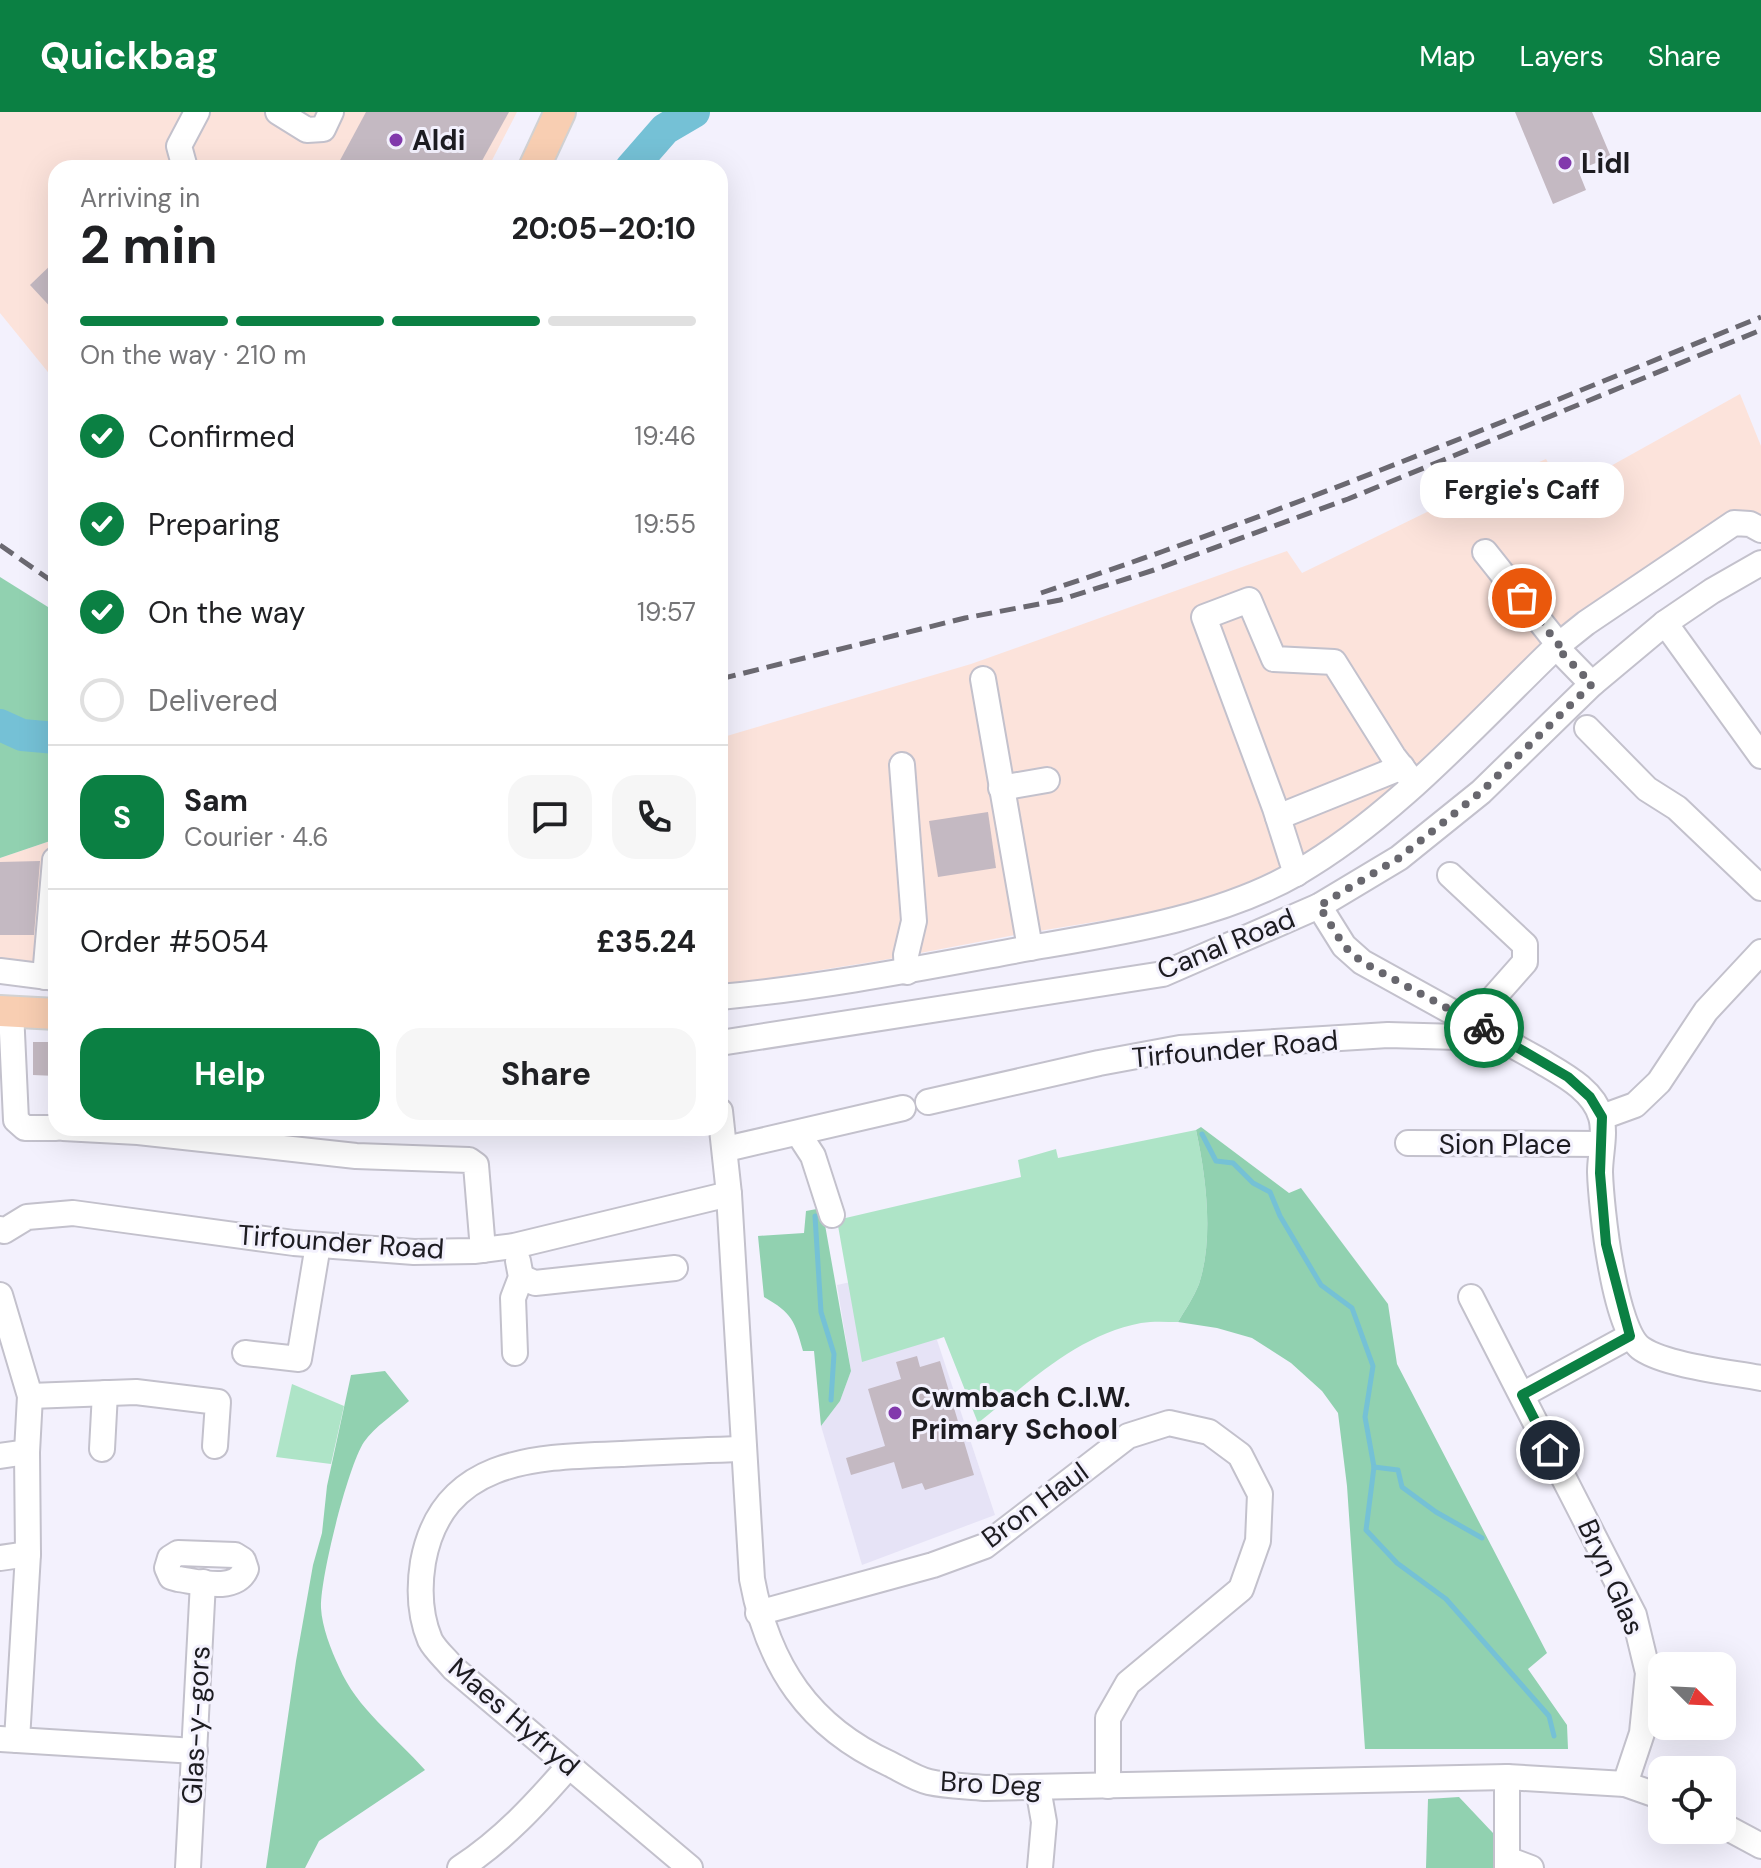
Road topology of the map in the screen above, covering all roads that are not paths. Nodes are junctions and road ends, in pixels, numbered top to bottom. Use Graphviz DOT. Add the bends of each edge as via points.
graph roads {
  1 [pos="197,112"];
  2 [pos="278,112"];
  3 [pos="331,112"];
  4 [pos="560,112"];
  5 [pos="183,160"];
  6 [pos="538,160"];
  7 [pos="1761,530"];
  8 [pos="1485,552"];
  9 [pos="1761,563"];
  10 [pos="1665,623"];
  11 [pos="1558,646"];
  12 [pos="983,679"];
  13 [pos="1592,684"];
  14 [pos="1587,728"];
  15 [pos="1761,756"];
  16 [pos="902,765"];
  17 [pos="1408,775"];
  18 [pos="1047,780"];
  19 [pos="1001,788"];
  20 [pos="1277,813"];
  21 [pos="1296,874"];
  22 [pos="1450,875"];
  23 [pos="1761,888"];
  24 [pos="1319,906"];
  25 [pos="1030,948"];
  26 [pos="1761,952"];
  27 [pos="0,971"];
  28 [pos="907,972"];
  29 [pos="48,978"];
  30 [pos="816,987"];
  31 [pos="728,996"];
  32 [pos="5,1011"];
  33 [pos="48,1014"];
  34 [pos="1472,1022"];
  35 [pos="818,1028"];
  36 [pos="1496,1035"];
  37 [pos="728,1042"];
  38 [pos="928,1102"];
  39 [pos="903,1108"];
  40 [pos="1602,1117"];
  41 [pos="48,1128"];
  42 [pos="798,1133"];
  43 [pos="174,1136"];
  44 [pos="724,1136"];
  45 [pos="1408,1143"];
  46 [pos="1602,1144"];
  47 [pos="726,1149"];
  48 [pos="729,1194"];
  49 [pos="832,1215"];
  50 [pos="1,1234"];
  51 [pos="318,1245"];
  52 [pos="514,1246"];
  53 [pos="483,1250"];
  54 [pos="675,1268"];
  55 [pos="521,1277"];
  56 [pos="0,1295"];
  57 [pos="1471,1297"];
  58 [pos="1630,1336"];
  59 [pos="245,1353"];
  60 [pos="515,1353"];
  61 [pos="1761,1378"];
  62 [pos="105,1393"];
  63 [pos="1522,1395"];
  64 [pos="30,1396"];
  65 [pos="215,1446"];
  66 [pos="102,1449"];
  67 [pos="743,1449"];
  68 [pos="27,1452"];
  69 [pos="0,1456"];
  70 [pos="28,1554"];
  71 [pos="0,1558"];
  72 [pos="203,1582"];
  73 [pos="758,1613"];
  74 [pos="11,1642"];
  75 [pos="8,1739"];
  76 [pos="195,1751"];
  77 [pos="569,1766"];
  78 [pos="1507,1777"];
  79 [pos="1625,1784"];
  80 [pos="1108,1786"];
  81 [pos="1038,1788"];
  82 [pos="1648,1792"];
  83 [pos="1736,1833"];
  84 [pos="1761,1846"];
  85 [pos="1507,1864"];
  86 [pos="188,1868"];
  87 [pos="460,1868"];
  88 [pos="690,1868"];
  89 [pos="1040,1868"];
  90 [pos="1531,1868"];
  1 -- 5 [label="street" via="179,146"];
  2 -- 3 [label="street" via="307,130 323,129"];
  4 -- 6 [label="main road"];
  7 -- 11 [label="street" via="1734,523"];
  8 -- 11 [label="street"];
  9 -- 10 [label="street, Canal Road"];
  10 -- 13 [label="street, Canal Road"];
  10 -- 15 [label="street"];
  11 -- 13 [label="street"];
  11 -- 17 [label="street"];
  12 -- 19 [label="street"];
  13 -- 24 [label="street, Canal Road" via="1481,792 1399,858"];
  14 -- 23 [label="street" via="1647,789 1677,808"];
  16 -- 28 [label="street" via="914,921"];
  17 -- 20 [label="street"];
  17 -- 20 [label="street" via="1334,662 1274,659 1249,600 1204,617"];
  17 -- 21 [label="street" via="1381,815"];
  18 -- 19 [label="street"];
  19 -- 25 [label="street"];
  20 -- 21 [label="street"];
  21 -- 25 [label="street" via="1209,912"];
  22 -- 34 [label="street" via="1525,945 1525,962"];
  24 -- 34 [label="street" via="1344,946 1362,962"];
  24 -- 35 [label="street, Canal Road" via="1163,974"];
  25 -- 28 [label="street"];
  26 -- 40 [label="street" via="1706,1011 1659,1082 1635,1105"];
  27 -- 29 [label="street"];
  28 -- 30 [label="street"];
  30 -- 31 [label="street"];
  30 -- 35 [label="street"];
  32 -- 33 [label="main road"];
  32 -- 41 [label="street" via="16,1120 25,1128"];
  34 -- 36 [label="street"];
  35 -- 37 [label="street, Canal Road"];
  36 -- 38 [label="street, Tirfounder Road" via="1482,1043 1388,1035 1180,1048"];
  36 -- 40 [label="street" via="1568,1077"];
  39 -- 42 [label="street"];
  40 -- 46 [label="street"];
  42 -- 47 [label="street"];
  42 -- 49 [label="street" via="813,1156"];
  43 -- 53 [label="street" via="356,1156 469,1160 476,1165"];
  44 -- 47 [label="street, Bro Deg"];
  45 -- 46 [label="street, Sion Place"];
  46 -- 58 [label="street" via="1606,1244"];
  47 -- 48 [label="street, Bro Deg"];
  48 -- 52 [label="street, Tirfounder Road"];
  48 -- 67 [label="street, Bro Deg"];
  50 -- 51 [label="street, Tirfounder Road" via="27,1217 73,1213"];
  51 -- 53 [label="street, Tirfounder Road" via="414,1252"];
  51 -- 59 [label="street" via="299,1359"];
  52 -- 53 [label="street, Tirfounder Road"];
  52 -- 55 [label="street"];
  54 -- 55 [label="street" via="535,1283"];
  55 -- 60 [label="street" via="513,1298"];
  56 -- 64 [label="street"];
  57 -- 63 [label="street, Bryn Glas"];
  58 -- 61 [label="street" via="1641,1349 1670,1360"];
  58 -- 63 [label="street"];
  62 -- 64 [label="street"];
  62 -- 65 [label="street" via="218,1402"];
  62 -- 66 [label="street"];
  63 -- 79 [label="street, Bryn Glas" via="1634,1615 1648,1673 1642,1733"];
  64 -- 68 [label="street"];
  67 -- 73 [label="street, Bro Deg"];
  67 -- 77 [label="street, Maes Hyfryd" via="547,1457 491,1471 455,1494 428,1535 421,1587 431,1642 453,1668"];
  68 -- 69 [label="street"];
  68 -- 70 [label="street"];
  70 -- 71 [label="street"];
  70 -- 74 [label="street"];
  72 -- 76 [label="street, Glas-y-gors"];
  73 -- 80 [label="street, Bron Haul" via="985,1546 1128,1436 1169,1423 1209,1432 1240,1455 1260,1494 1258,1541 1241,1589 1128,1683 1108,1718"];
  73 -- 81 [label="street, Bro Deg" via="791,1687 822,1721 864,1752 927,1781"];
  74 -- 75 [label="street"];
  75 -- 76 [label="street"];
  76 -- 86 [label="street, Glas-y-gors"];
  77 -- 87 [label="street" via="529,1812"];
  77 -- 88 [label="street, Maes Hyfryd"];
  78 -- 79 [label="street, Bro Deg"];
  78 -- 80 [label="street, Bro Deg"];
  78 -- 85 [label="street"];
  79 -- 82 [label="street, Bro Deg"];
  80 -- 81 [label="street, Bro Deg"];
  81 -- 89 [label="street" via="1044,1822"];
  83 -- 84 [label="street"];
  85 -- 90 [label="street"];
}
